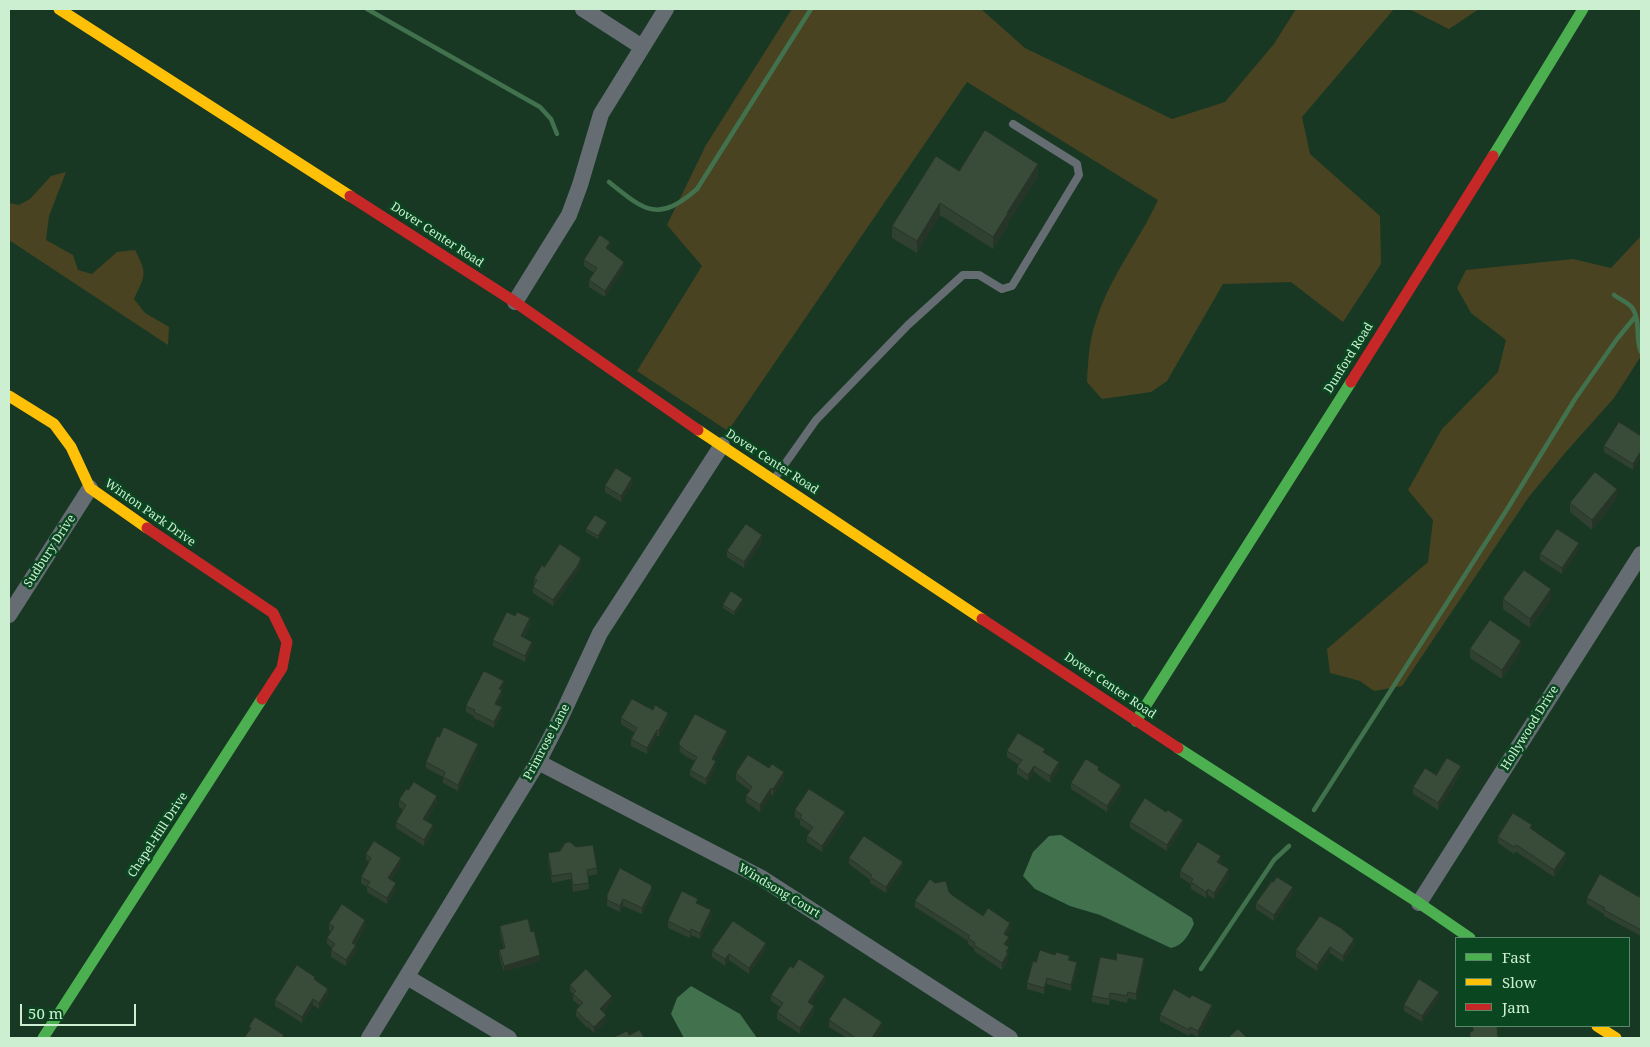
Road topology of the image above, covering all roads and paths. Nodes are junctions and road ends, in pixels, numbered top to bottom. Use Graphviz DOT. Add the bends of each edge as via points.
graph roads {
  1 [pos="59,9"];
  2 [pos="583,9"];
  3 [pos="666,9"];
  4 [pos="1583,9"];
  5 [pos="642,47"];
  6 [pos="1013,124"];
  7 [pos="515,302"];
  8 [pos="9,396"];
  9 [pos="722,445"];
  10 [pos="774,480"];
  11 [pos="90,488"];
  12 [pos="1641,554"];
  13 [pos="9,614"];
  14 [pos="286,642"];
  15 [pos="1136,720"];
  16 [pos="538,762"];
  17 [pos="1419,903"];
  18 [pos="1469,937"];
  19 [pos="407,977"];
  20 [pos="1595,1030"];
  21 [pos="43,1038"];
  22 [pos="369,1038"];
  23 [pos="509,1038"];
  24 [pos="1010,1038"];
  25 [pos="1616,1038"];
  1 -- 7 [label="street, Dover Center Road"];
  2 -- 5 [label="street"];
  3 -- 5 [label="street"];
  4 -- 15 [label="street, Dunford Road" via="1455,218"];
  5 -- 7 [label="street" via="600,114 569,215"];
  6 -- 10 [label="lane" via="1077,164 1079,175 1012,286 1002,289 979,275 963,276 908,324 816,420"];
  7 -- 9 [label="street, Dover Center Road" via="681,420"];
  8 -- 11 [label="street, Winton Park Drive" via="54,424 71,447"];
  9 -- 10 [label="street, Dover Center Road"];
  9 -- 16 [label="street, Primrose Lane" via="600,633"];
  10 -- 15 [label="street, Dover Center Road"];
  11 -- 13 [label="street, Sudbury Drive"];
  11 -- 14 [label="street, Winton Park Drive" via="272,613"];
  12 -- 17 [label="street, Hollywood Drive"];
  14 -- 21 [label="street, Chapel-Hill Drive" via="282,668"];
  15 -- 17 [label="street, Dover Center Road"];
  16 -- 19 [label="street, Primrose Lane"];
  16 -- 24 [label="street, Windsong Court" via="760,878"];
  17 -- 18 [label="street, Dover Center Road"];
  19 -- 22 [label="street, Primrose Lane"];
  19 -- 23 [label="street"];
  20 -- 25 [label="street"];
}
